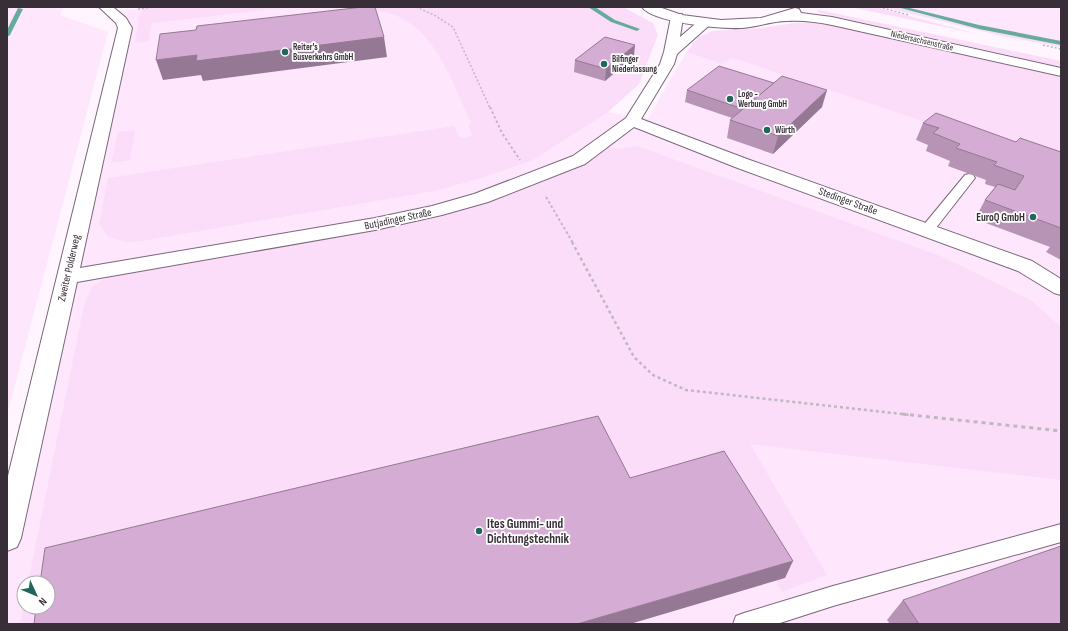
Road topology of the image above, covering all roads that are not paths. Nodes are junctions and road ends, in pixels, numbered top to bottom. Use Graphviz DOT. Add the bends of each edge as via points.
graph roads {
  1 [pos="105,7"];
  2 [pos="648,7"];
  3 [pos="802,7"];
  4 [pos="677,17"];
  5 [pos="782,18"];
  6 [pos="706,22"];
  7 [pos="671,52"];
  8 [pos="1061,72"];
  9 [pos="632,121"];
  10 [pos="969,178"];
  11 [pos="927,230"];
  12 [pos="67,277"];
  13 [pos="1061,288"];
  14 [pos="1061,533"];
  15 [pos="7,538"];
  16 [pos="744,624"];
  1 -- 12 [label="street, Zweiter Polderweg" via="125,28"];
  2 -- 4 [label="street, Niedersachsenstraße"];
  3 -- 5 [label="street, Niedersachsenstraße"];
  4 -- 6 [label="street, Niedersachsenstraße"];
  4 -- 7 [label="street, Butjadinger Straße"];
  5 -- 6 [label="street, Niedersachsenstraße" via="742,24"];
  5 -- 8 [label="street, Niedersachsenstraße" via="808,17 832,21"];
  6 -- 7 [label="street, Butjadinger Straße"];
  7 -- 9 [label="street, Butjadinger Straße"];
  9 -- 11 [label="street, Stedinger Straße"];
  9 -- 12 [label="street, Butjadinger Straße" via="579,160 481,198 435,211 375,224"];
  10 -- 11 [label="lane"];
  11 -- 13 [label="street, Stedinger Straße" via="1025,266"];
  12 -- 15 [label="street, Zweiter Polderweg"];
  14 -- 16 [label="lane" via="833,596"];
}
